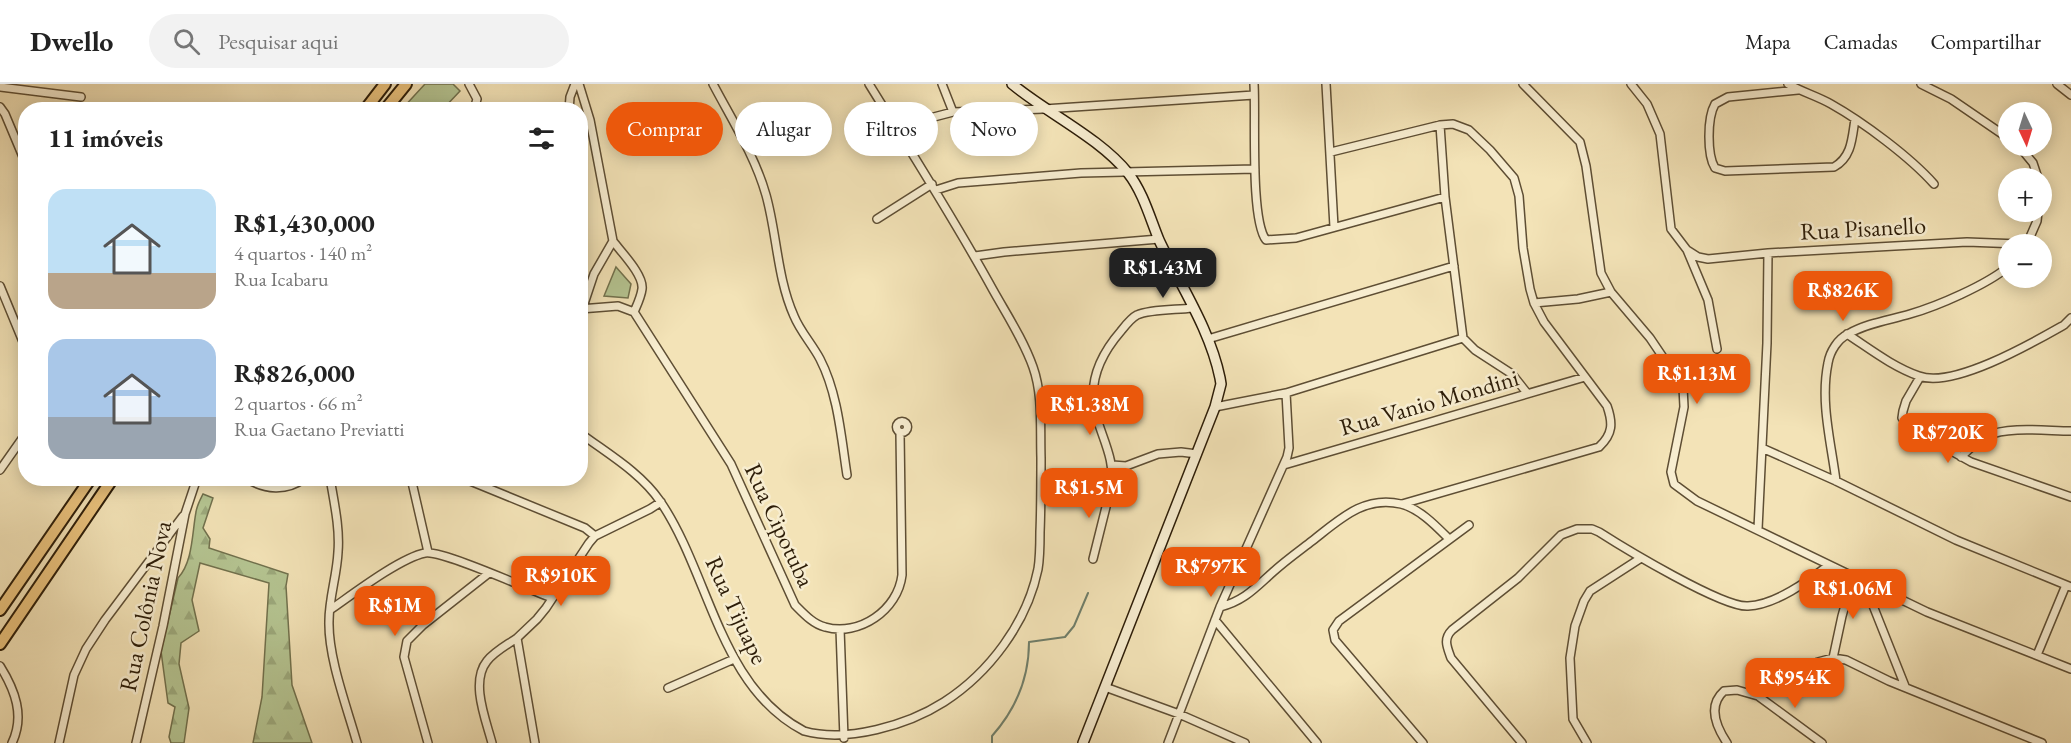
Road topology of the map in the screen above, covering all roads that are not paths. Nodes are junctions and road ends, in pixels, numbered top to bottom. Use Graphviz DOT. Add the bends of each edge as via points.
graph roads {
  1 [pos="385,84"];
  2 [pos="406,84"];
  3 [pos="469,84"];
  4 [pos="577,84"];
  5 [pos="713,84"];
  6 [pos="869,84"];
  7 [pos="942,84"];
  8 [pos="1012,84"];
  9 [pos="1254,84"];
  10 [pos="1326,84"];
  11 [pos="1523,84"];
  12 [pos="1631,84"];
  13 [pos="1788,84"];
  14 [pos="1921,84"];
  15 [pos="2058,84"];
  16 [pos="0,87"];
  17 [pos="1798,90"];
  18 [pos="1254,95"];
  19 [pos="2071,95"];
  20 [pos="81,98"];
  21 [pos="371,102"];
  22 [pos="391,102"];
  23 [pos="476,102"];
  24 [pos="570,102"];
  25 [pos="584,102"];
  26 [pos="880,102"];
  27 [pos="950,104"];
  28 [pos="0,107"];
  29 [pos="1038,109"];
  30 [pos="1044,109"];
  31 [pos="588,114"];
  32 [pos="1855,119"];
  33 [pos="1440,125"];
  34 [pos="1998,131"];
  35 [pos="18,146"];
  36 [pos="1331,152"];
  37 [pos="914,156"];
  38 [pos="1255,169"];
  39 [pos="1128,173"];
  40 [pos="1934,184"];
  41 [pos="934,187"];
  42 [pos="1445,197"];
  43 [pos="877,219"];
  44 [pos="1334,227"];
  45 [pos="1159,239"];
  46 [pos="613,241"];
  47 [pos="1998,243"];
  48 [pos="1687,250"];
  49 [pos="1768,253"];
  50 [pos="975,256"];
  51 [pos="1454,266"];
  52 [pos="1998,275"];
  53 [pos="0,286"];
  54 [pos="588,291"];
  55 [pos="1611,292"];
  56 [pos="1534,303"];
  57 [pos="588,308"];
  58 [pos="1192,308"];
  59 [pos="634,312"];
  60 [pos="2071,318"];
  61 [pos="18,330"];
  62 [pos="1847,334"];
  63 [pos="1463,338"];
  64 [pos="1208,339"];
  65 [pos="1717,349"];
  66 [pos="1586,377"];
  67 [pos="1920,377"];
  68 [pos="1286,393"];
  69 [pos="1527,393"];
  70 [pos="1215,407"];
  71 [pos="2071,431"];
  72 [pos="900,433"];
  73 [pos="588,439"];
  74 [pos="18,444"];
  75 [pos="1762,448"];
  76 [pos="1197,454"];
  77 [pos="1961,457"];
  78 [pos="1112,465"];
  79 [pos="1284,465"];
  80 [pos="0,470"];
  81 [pos="847,475"];
  82 [pos="1836,481"];
  83 [pos="85,486"];
  84 [pos="108,486"];
  85 [pos="194,486"];
  86 [pos="262,486"];
  87 [pos="287,486"];
  88 [pos="331,486"];
  89 [pos="413,486"];
  90 [pos="483,486"];
  91 [pos="1041,487"];
  92 [pos="1111,487"];
  93 [pos="2071,497"];
  94 [pos="661,502"];
  95 [pos="1402,504"];
  96 [pos="185,514"];
  97 [pos="1469,525"];
  98 [pos="1758,529"];
  99 [pos="595,536"];
  100 [pos="1449,538"];
  101 [pos="428,552"];
  102 [pos="1641,558"];
  103 [pos="1093,559"];
  104 [pos="1829,565"];
  105 [pos="489,573"];
  106 [pos="1853,577"];
  107 [pos="1864,583"];
  108 [pos="2068,586"];
  109 [pos="552,598"];
  110 [pos="1220,607"];
  111 [pos="0,609"];
  112 [pos="330,609"];
  113 [pos="1215,620"];
  114 [pos="840,629"];
  115 [pos="517,638"];
  116 [pos="0,644"];
  117 [pos="2037,655"];
  118 [pos="1833,658"];
  119 [pos="734,659"];
  120 [pos="0,666"];
  121 [pos="2071,669"];
  122 [pos="1905,686"];
  123 [pos="1105,687"];
  124 [pos="668,688"];
  125 [pos="1758,696"];
  126 [pos="1179,714"];
  127 [pos="844,738"];
  128 [pos="1239,742"];
  129 [pos="1822,742"];
  130 [pos="12,743"];
  131 [pos="59,743"];
  132 [pos="136,743"];
  133 [pos="357,743"];
  134 [pos="428,743"];
  135 [pos="492,743"];
  136 [pos="535,743"];
  137 [pos="1083,743"];
  138 [pos="1168,743"];
  139 [pos="1317,743"];
  140 [pos="1423,743"];
  141 [pos="1522,743"];
  142 [pos="1587,743"];
  143 [pos="1727,743"];
  144 [pos="2042,743"];
  1 -- 21 [label="main road"];
  2 -- 22 [label="main road"];
  3 -- 23 [label="street"];
  4 -- 24 [label="street"];
  4 -- 25 [label="street"];
  5 -- 81 [label="street" via="762,181 794,317 830,384"];
  6 -- 26 [label="street, Rua Tijuape"];
  7 -- 27 [label="street"];
  8 -- 30 [label="main road"];
  9 -- 18 [label="street"];
  10 -- 36 [label="street"];
  11 -- 55 [label="street" via="1567,127 1583,149 1597,257"];
  12 -- 48 [label="street" via="1657,125 1671,229"];
  13 -- 17 [label="street"];
  14 -- 34 [label="street"];
  15 -- 19 [label="street"];
  16 -- 20 [label="street"];
  17 -- 32 [label="street"];
  17 -- 32 [label="street" via="1728,97 1715,104 1710,155 1714,168 1725,171 1834,167 1848,154"];
  18 -- 30 [label="street"];
  18 -- 38 [label="street"];
  28 -- 35 [label="street"];
  29 -- 30 [label="street"];
  30 -- 39 [label="main road" via="1093,142"];
  31 -- 46 [label="street"];
  32 -- 40 [label="street" via="1919,167"];
  33 -- 36 [label="street"];
  33 -- 42 [label="street"];
  33 -- 56 [label="street" via="1453,124 1469,130 1514,178"];
  36 -- 44 [label="street"];
  37 -- 41 [label="street, Rua Tijuape"];
  38 -- 39 [label="street"];
  38 -- 44 [label="street" via="1259,224 1265,239 1296,238"];
  39 -- 41 [label="street" via="1081,173"];
  39 -- 45 [label="main road"];
  41 -- 43 [label="street"];
  41 -- 50 [label="street, Rua Tijuape"];
  42 -- 44 [label="street"];
  42 -- 51 [label="street"];
  45 -- 50 [label="street"];
  45 -- 58 [label="main road"];
  46 -- 54 [label="street"];
  46 -- 59 [label="street" via="642,282"];
  47 -- 49 [label="street, Rua Pisanello"];
  48 -- 49 [label="street, Rua Pisanello" via="1708,259"];
  48 -- 65 [label="street" via="1708,300"];
  49 -- 75 [label="street"];
  50 -- 91 [label="street, Rua Tijuape" via="1034,369 1039,396"];
  51 -- 63 [label="street"];
  51 -- 64 [label="street"];
  52 -- 62 [label="street" via="1912,314"];
  53 -- 61 [label="street"];
  55 -- 56 [label="street"];
  55 -- 98 [label="street" via="1650,338 1683,387 1684,407 1671,472 1674,484 1697,501"];
  56 -- 66 [label="street"];
  57 -- 59 [label="street" via="618,306"];
  58 -- 64 [label="main road"];
  58 -- 78 [label="street" via="1137,315 1100,359 1093,392 1095,412"];
  59 -- 114 [label="street, Rua Cipotuba" via="731,464 795,605 818,624"];
  60 -- 67 [label="street" via="2040,338 1961,374"];
  62 -- 67 [label="street"];
  62 -- 82 [label="street" via="1830,355 1826,380 1825,404"];
  63 -- 68 [label="street"];
  63 -- 69 [label="street" via="1512,374"];
  64 -- 70 [label="main road" via="1220,378"];
  66 -- 69 [label="street, Rua Vanio Mondini"];
  66 -- 95 [label="street" via="1612,418 1612,428 1599,447"];
  67 -- 77 [label="street" via="1906,401 1905,423"];
  68 -- 70 [label="street"];
  68 -- 79 [label="street" via="1289,448"];
  69 -- 79 [label="street, Rua Vanio Mondini"];
  70 -- 76 [label="main road"];
  71 -- 77 [label="street" via="1998,433 1982,439"];
  72 -- 114 [label="street" via="901,584 890,605 880,614 866,623"];
  73 -- 94 [label="street, Rua Tijuape" via="643,480"];
  74 -- 80 [label="street"];
  75 -- 82 [label="street"];
  75 -- 98 [label="street"];
  76 -- 78 [label="street" via="1158,454 1130,465"];
  76 -- 123 [label="main road"];
  77 -- 93 [label="street"];
  78 -- 92 [label="street"];
  79 -- 110 [label="street"];
  82 -- 108 [label="street" via="1956,540"];
  83 -- 111 [label="main road"];
  84 -- 116 [label="main road"];
  85 -- 96 [label="street, Rua Colônia Nova"];
  86 -- 87 [label="street" via="280,489"];
  88 -- 112 [label="street" via="338,554"];
  89 -- 101 [label="street"];
  90 -- 99 [label="street" via="585,528"];
  91 -- 92 [label="street"];
  91 -- 127 [label="street, Rua Tijuape" via="1038,572 1022,612 996,655 959,691 915,718 874,734"];
  92 -- 103 [label="street"];
  94 -- 99 [label="street"];
  94 -- 119 [label="street, Rua Tijuape" via="686,546"];
  95 -- 100 [label="street"];
  95 -- 110 [label="street" via="1371,503 1351,511 1241,600"];
  96 -- 131 [label="street" via="83,655 74,675"];
  96 -- 132 [label="street, Rua Colônia Nova"];
  97 -- 100 [label="street"];
  98 -- 104 [label="street"];
  99 -- 109 [label="street"];
  100 -- 140 [label="street" via="1339,621 1333,630 1335,640"];
  101 -- 105 [label="street"];
  101 -- 112 [label="street" via="404,562"];
  102 -- 104 [label="street" via="1744,606 1770,600 1808,582"];
  102 -- 141 [label="street" via="1592,529 1569,531 1557,537 1518,578 1446,637 1451,658"];
  102 -- 142 [label="street" via="1590,591 1575,626 1570,658 1572,719"];
  104 -- 106 [label="street"];
  105 -- 109 [label="street"];
  105 -- 134 [label="street" via="423,625 405,645 404,657"];
  106 -- 107 [label="street"];
  106 -- 118 [label="street"];
  107 -- 117 [label="street"];
  107 -- 122 [label="street"];
  108 -- 117 [label="street"];
  109 -- 115 [label="street"];
  110 -- 113 [label="street"];
  112 -- 133 [label="street" via="334,659"];
  113 -- 126 [label="street"];
  113 -- 139 [label="street"];
  114 -- 127 [label="street"];
  115 -- 135 [label="street" via="483,668 480,692"];
  115 -- 136 [label="street"];
  117 -- 121 [label="street"];
  118 -- 122 [label="street"];
  118 -- 125 [label="street" via="1798,672"];
  119 -- 124 [label="street"];
  119 -- 127 [label="street, Rua Tijuape" via="764,701 793,724 812,735"];
  120 -- 130 [label="street" via="17,700 18,720"];
  122 -- 144 [label="street"];
  123 -- 126 [label="street"];
  123 -- 137 [label="main road"];
  125 -- 129 [label="street"];
  125 -- 143 [label="street" via="1724,691 1717,700 1715,718"];
  126 -- 128 [label="street"];
  126 -- 138 [label="street"];
}
